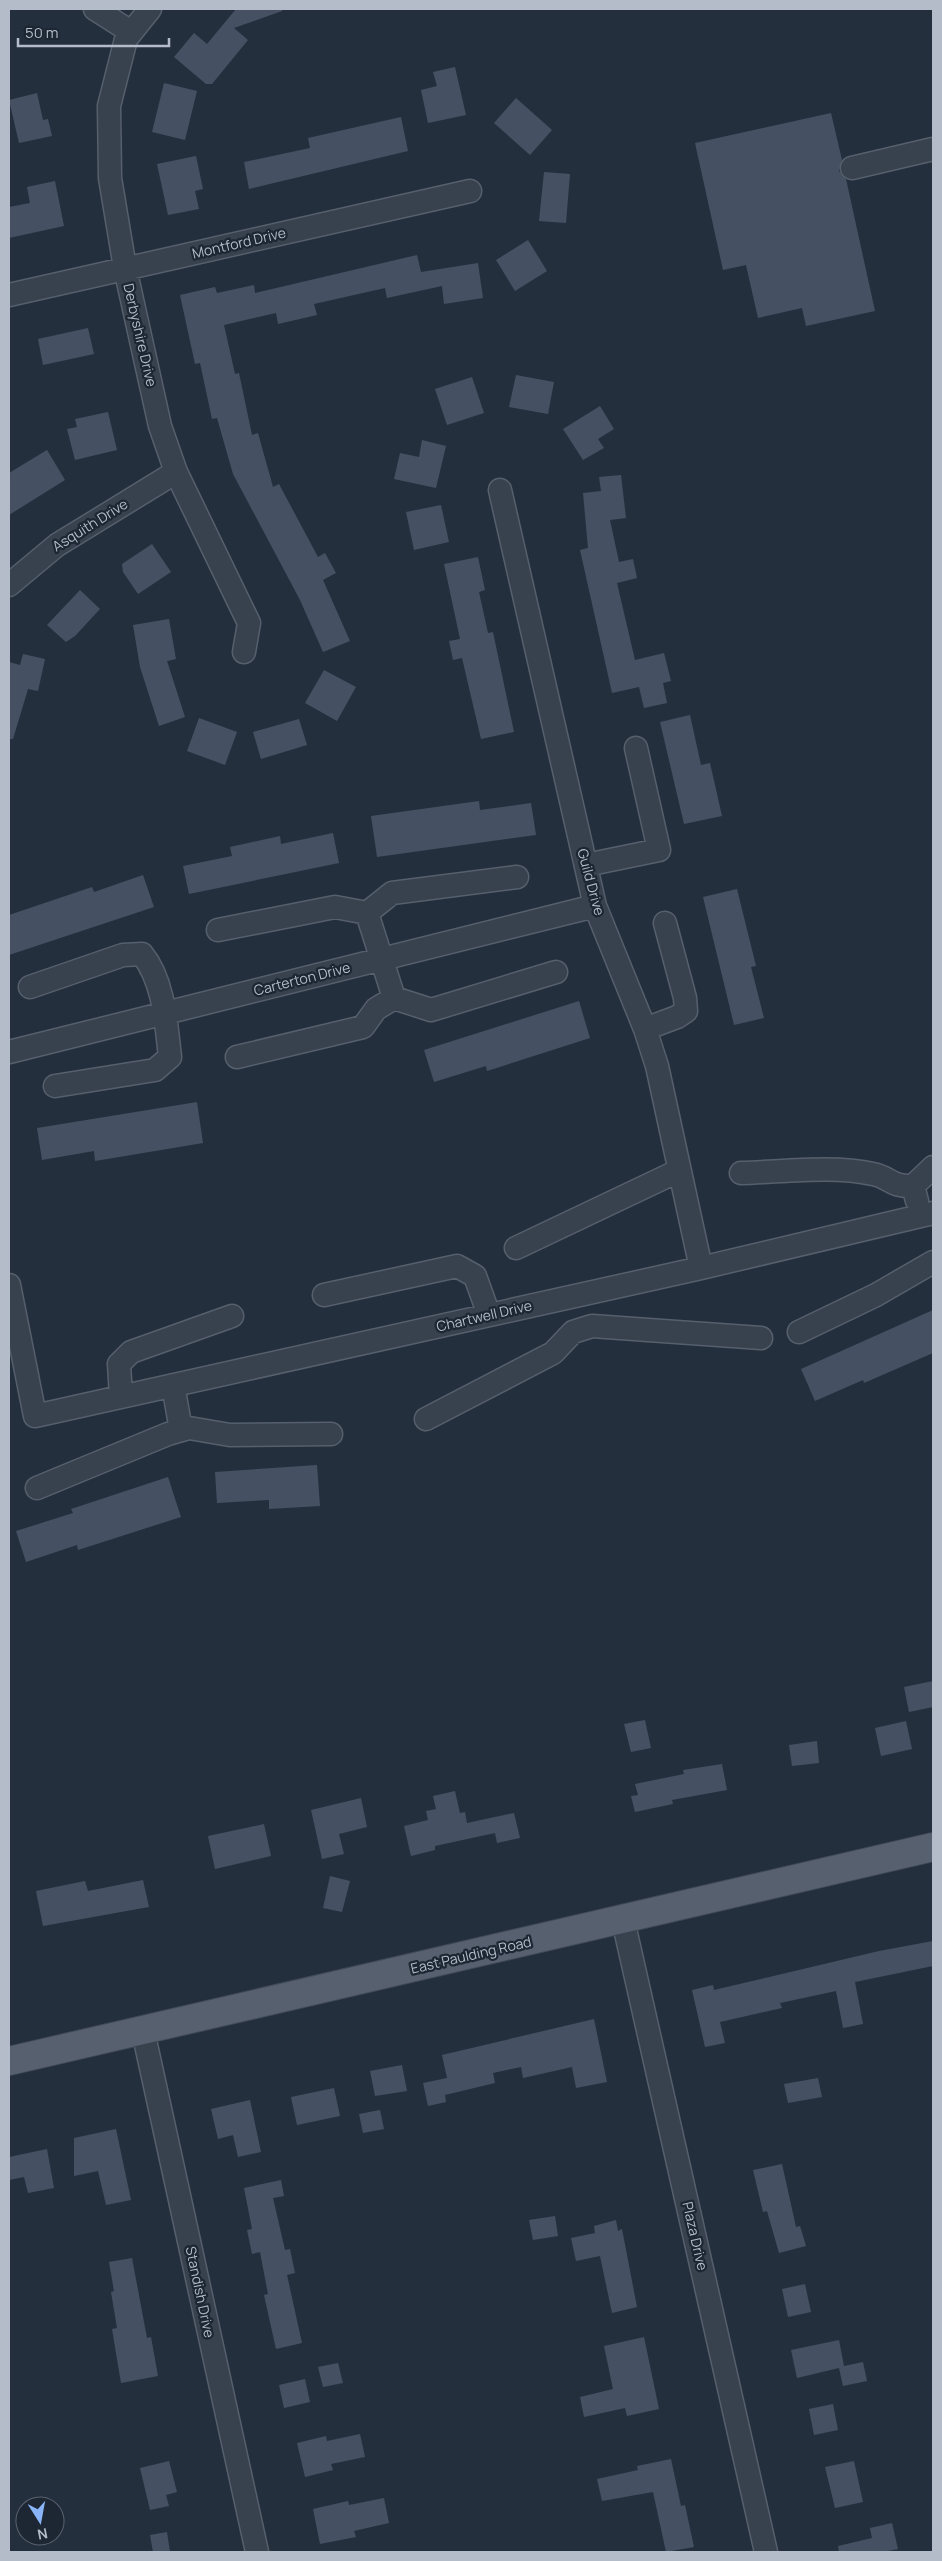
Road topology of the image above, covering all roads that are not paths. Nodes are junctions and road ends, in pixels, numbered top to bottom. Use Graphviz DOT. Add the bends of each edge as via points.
graph roads {
  1 [pos="95,9"];
  2 [pos="150,9"];
  3 [pos="131,32"];
  4 [pos="933,149"];
  5 [pos="852,168"];
  6 [pos="470,191"];
  7 [pos="124,268"];
  8 [pos="9,295"];
  9 [pos="176,472"];
  10 [pos="500,490"];
  11 [pos="9,585"];
  12 [pos="244,652"];
  13 [pos="636,748"];
  14 [pos="586,865"];
  15 [pos="517,877"];
  16 [pos="595,906"];
  17 [pos="367,913"];
  18 [pos="665,923"];
  19 [pos="218,930"];
  20 [pos="380,959"];
  21 [pos="556,972"];
  22 [pos="30,987"];
  23 [pos="394,998"];
  24 [pos="165,1013"];
  25 [pos="645,1029"];
  26 [pos="9,1052"];
  27 [pos="237,1056"];
  28 [pos="56,1086"];
  29 [pos="933,1167"];
  30 [pos="678,1171"];
  31 [pos="741,1173"];
  32 [pos="913,1186"];
  33 [pos="928,1214"];
  34 [pos="516,1248"];
  35 [pos="933,1262"];
  36 [pos="701,1268"];
  37 [pos="9,1285"];
  38 [pos="324,1295"];
  39 [pos="575,1296"];
  40 [pos="489,1315"];
  41 [pos="232,1316"];
  42 [pos="582,1330"];
  43 [pos="799,1332"];
  44 [pos="761,1338"];
  45 [pos="173,1386"];
  46 [pos="121,1397"];
  47 [pos="426,1419"];
  48 [pos="181,1430"];
  49 [pos="331,1434"];
  50 [pos="37,1488"];
  51 [pos="933,1847"];
  52 [pos="623,1920"];
  53 [pos="143,2031"];
  54 [pos="9,2061"];
  55 [pos="257,2552"];
  56 [pos="766,2552"];
  1 -- 3 [label="street"];
  2 -- 3 [label="street, Derbyshire Drive"];
  3 -- 7 [label="street, Derbyshire Drive" via="126,39 109,106 110,178"];
  4 -- 5 [label="street"];
  6 -- 7 [label="street, Montford Drive"];
  7 -- 8 [label="street, Montford Drive"];
  7 -- 9 [label="street, Derbyshire Drive" via="160,426"];
  9 -- 11 [label="street, Asquith Drive" via="57,545"];
  9 -- 12 [label="street, Derbyshire Drive" via="249,623"];
  10 -- 14 [label="street, Guild Drive"];
  13 -- 14 [label="street" via="659,850"];
  14 -- 16 [label="street, Guild Drive"];
  15 -- 17 [label="street" via="392,893"];
  16 -- 20 [label="street, Carterton Drive"];
  16 -- 25 [label="street, Guild Drive"];
  17 -- 19 [label="street" via="335,907"];
  17 -- 20 [label="street"];
  18 -- 25 [label="street" via="686,1011"];
  20 -- 23 [label="street"];
  20 -- 24 [label="street, Carterton Drive"];
  21 -- 23 [label="street" via="431,1010"];
  22 -- 24 [label="street" via="123,955 142,954 152,966"];
  23 -- 27 [label="street" via="376,1009 363,1027"];
  24 -- 26 [label="street, Carterton Drive"];
  24 -- 28 [label="street" via="170,1056 155,1070"];
  25 -- 30 [label="street, Guild Drive" via="664,1093"];
  29 -- 32 [label="street"];
  30 -- 34 [label="street"];
  30 -- 36 [label="street, Guild Drive"];
  31 -- 32 [label="street" via="836,1171 874,1174 898,1186"];
  32 -- 33 [label="street"];
  33 -- 36 [label="street, Chartwell Drive"];
  35 -- 43 [label="street"];
  36 -- 39 [label="street, Chartwell Drive"];
  37 -- 46 [label="street, Chartwell Drive" via="35,1416"];
  38 -- 40 [label="street" via="457,1266 475,1276"];
  39 -- 40 [label="street, Chartwell Drive"];
  39 -- 42 [label="street"];
  40 -- 45 [label="street, Chartwell Drive"];
  41 -- 46 [label="street" via="131,1352 119,1364"];
  42 -- 44 [label="street" via="592,1326"];
  42 -- 47 [label="street" via="574,1332 553,1352"];
  45 -- 46 [label="street, Chartwell Drive"];
  45 -- 48 [label="street"];
  48 -- 49 [label="street" via="189,1428 230,1435"];
  48 -- 50 [label="street"];
  51 -- 52 [label="main road, East Paulding Road"];
  52 -- 53 [label="main road, East Paulding Road"];
  52 -- 56 [label="street, Plaza Drive"];
  53 -- 54 [label="main road, East Paulding Road"];
  53 -- 55 [label="street, Standish Drive"];
}
